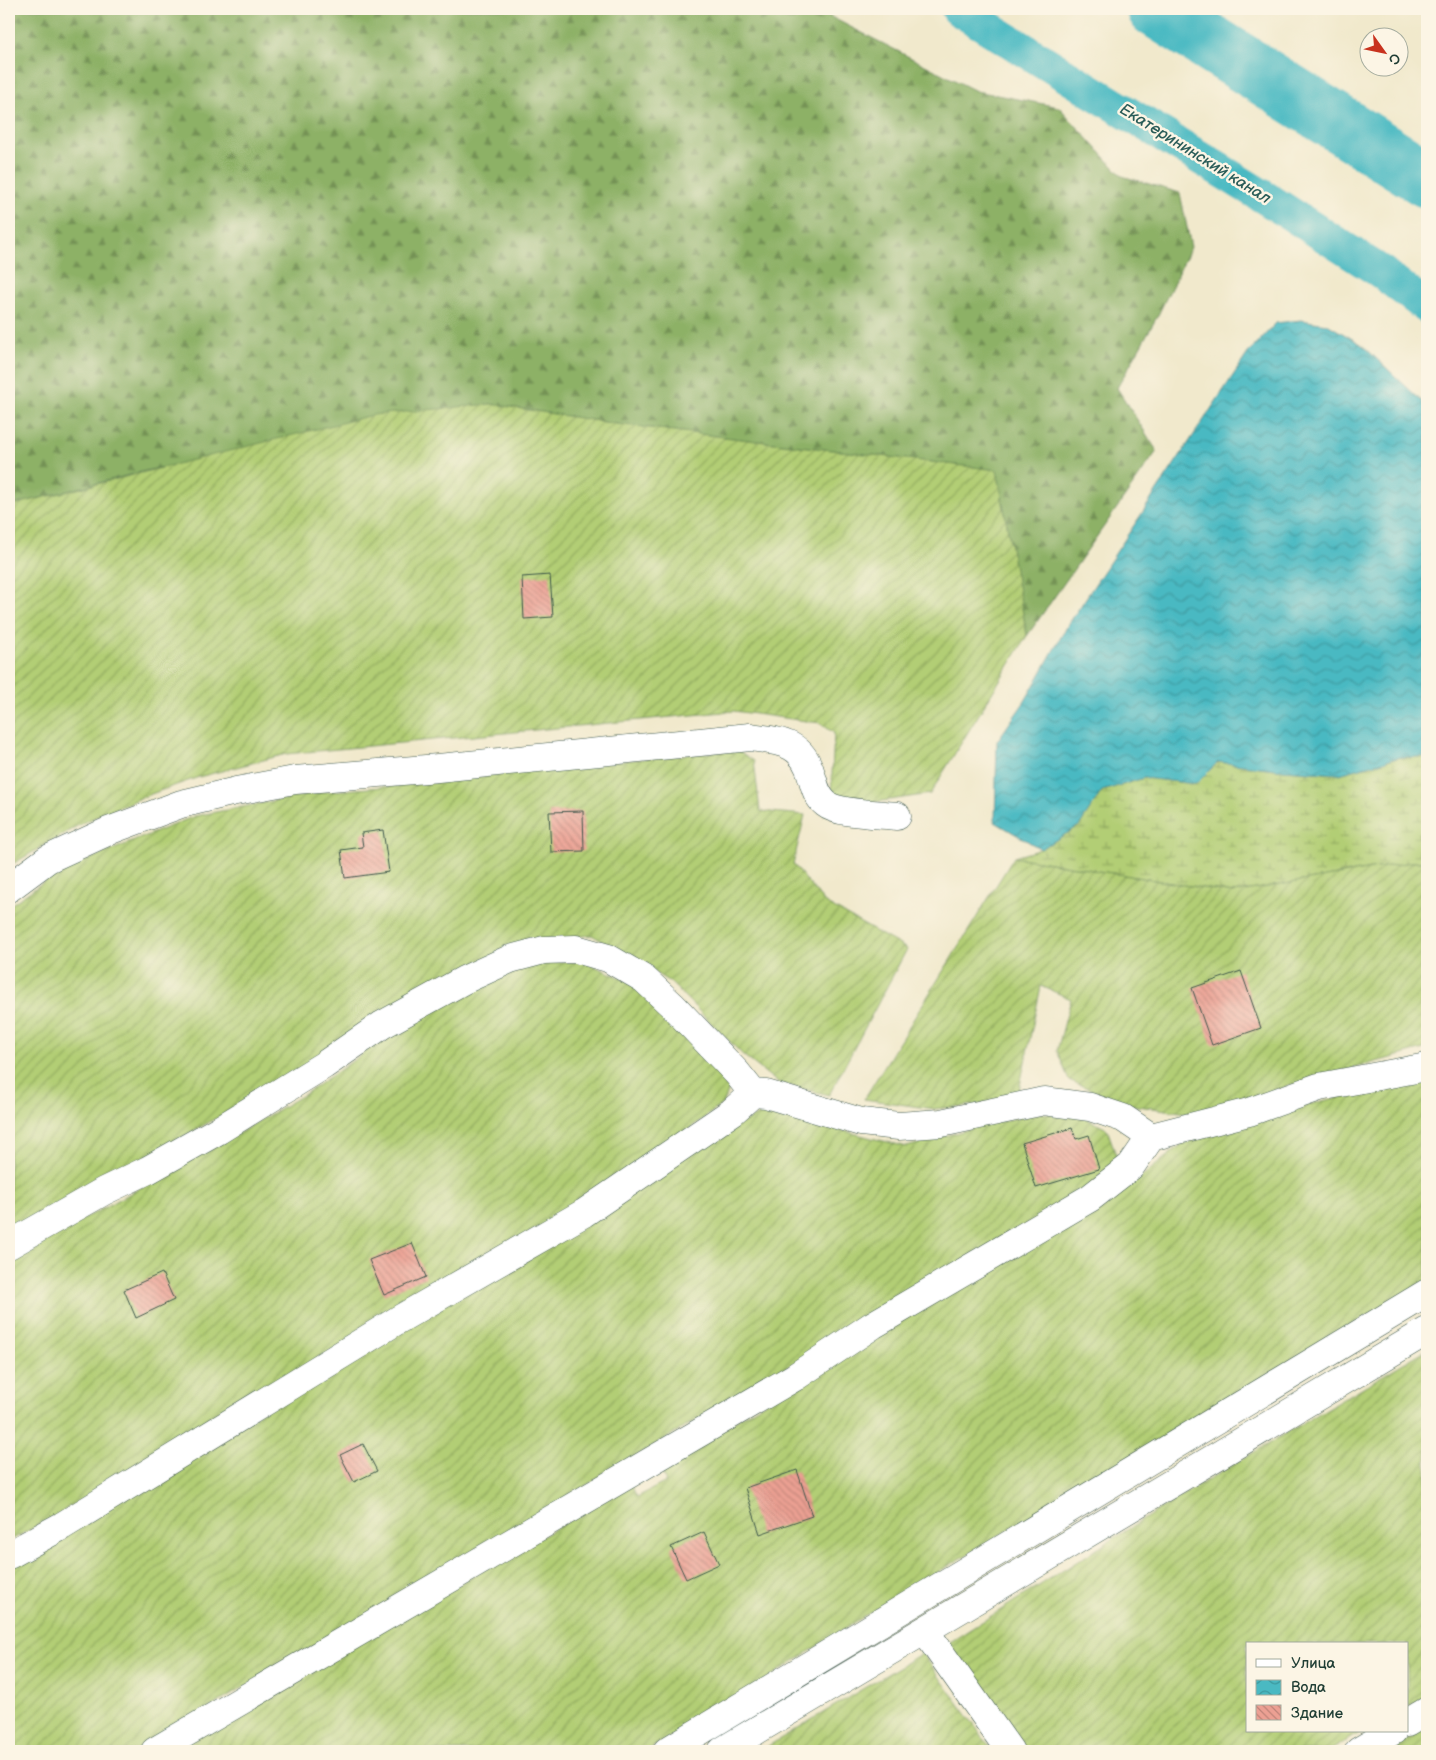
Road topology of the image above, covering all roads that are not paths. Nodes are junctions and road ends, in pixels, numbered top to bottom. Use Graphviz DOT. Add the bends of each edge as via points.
graph roads {
  1 [pos="897,816"];
  2 [pos="9,888"];
  3 [pos="1427,1067"];
  4 [pos="753,1093"];
  5 [pos="1151,1138"];
  6 [pos="9,1245"];
  7 [pos="1427,1293"];
  8 [pos="1427,1331"];
  9 [pos="9,1554"];
  10 [pos="925,1631"];
  11 [pos="1427,1711"];
  12 [pos="1408,1722"];
  13 [pos="1391,1732"];
  14 [pos="155,1751"];
  15 [pos="667,1751"];
  16 [pos="722,1751"];
  17 [pos="1010,1751"];
  18 [pos="1360,1751"];
  1 -- 2 [label="street" via="838,810 826,804 816,792 810,770 799,751 783,741 750,737 295,780 236,791 181,804 111,830 48,859"];
  3 -- 5 [label="street" via="1319,1087 1249,1112"];
  4 -- 5 [label="street" via="861,1122 899,1126 941,1123 1044,1101 1090,1107 1123,1118"];
  4 -- 6 [label="street" via="644,979 608,958 576,949 544,950 510,959 471,976 382,1025 219,1130"];
  4 -- 9 [label="street" via="732,1112 584,1213 398,1320 78,1516"];
  5 -- 14 [label="street" via="1131,1166 1090,1198 873,1325 795,1377"];
  7 -- 15 [label="street"];
  8 -- 10 [label="street"];
  10 -- 16 [label="street"];
  10 -- 17 [label="street"];
  11 -- 12 [label="street"];
  13 -- 18 [label="street"];
}
